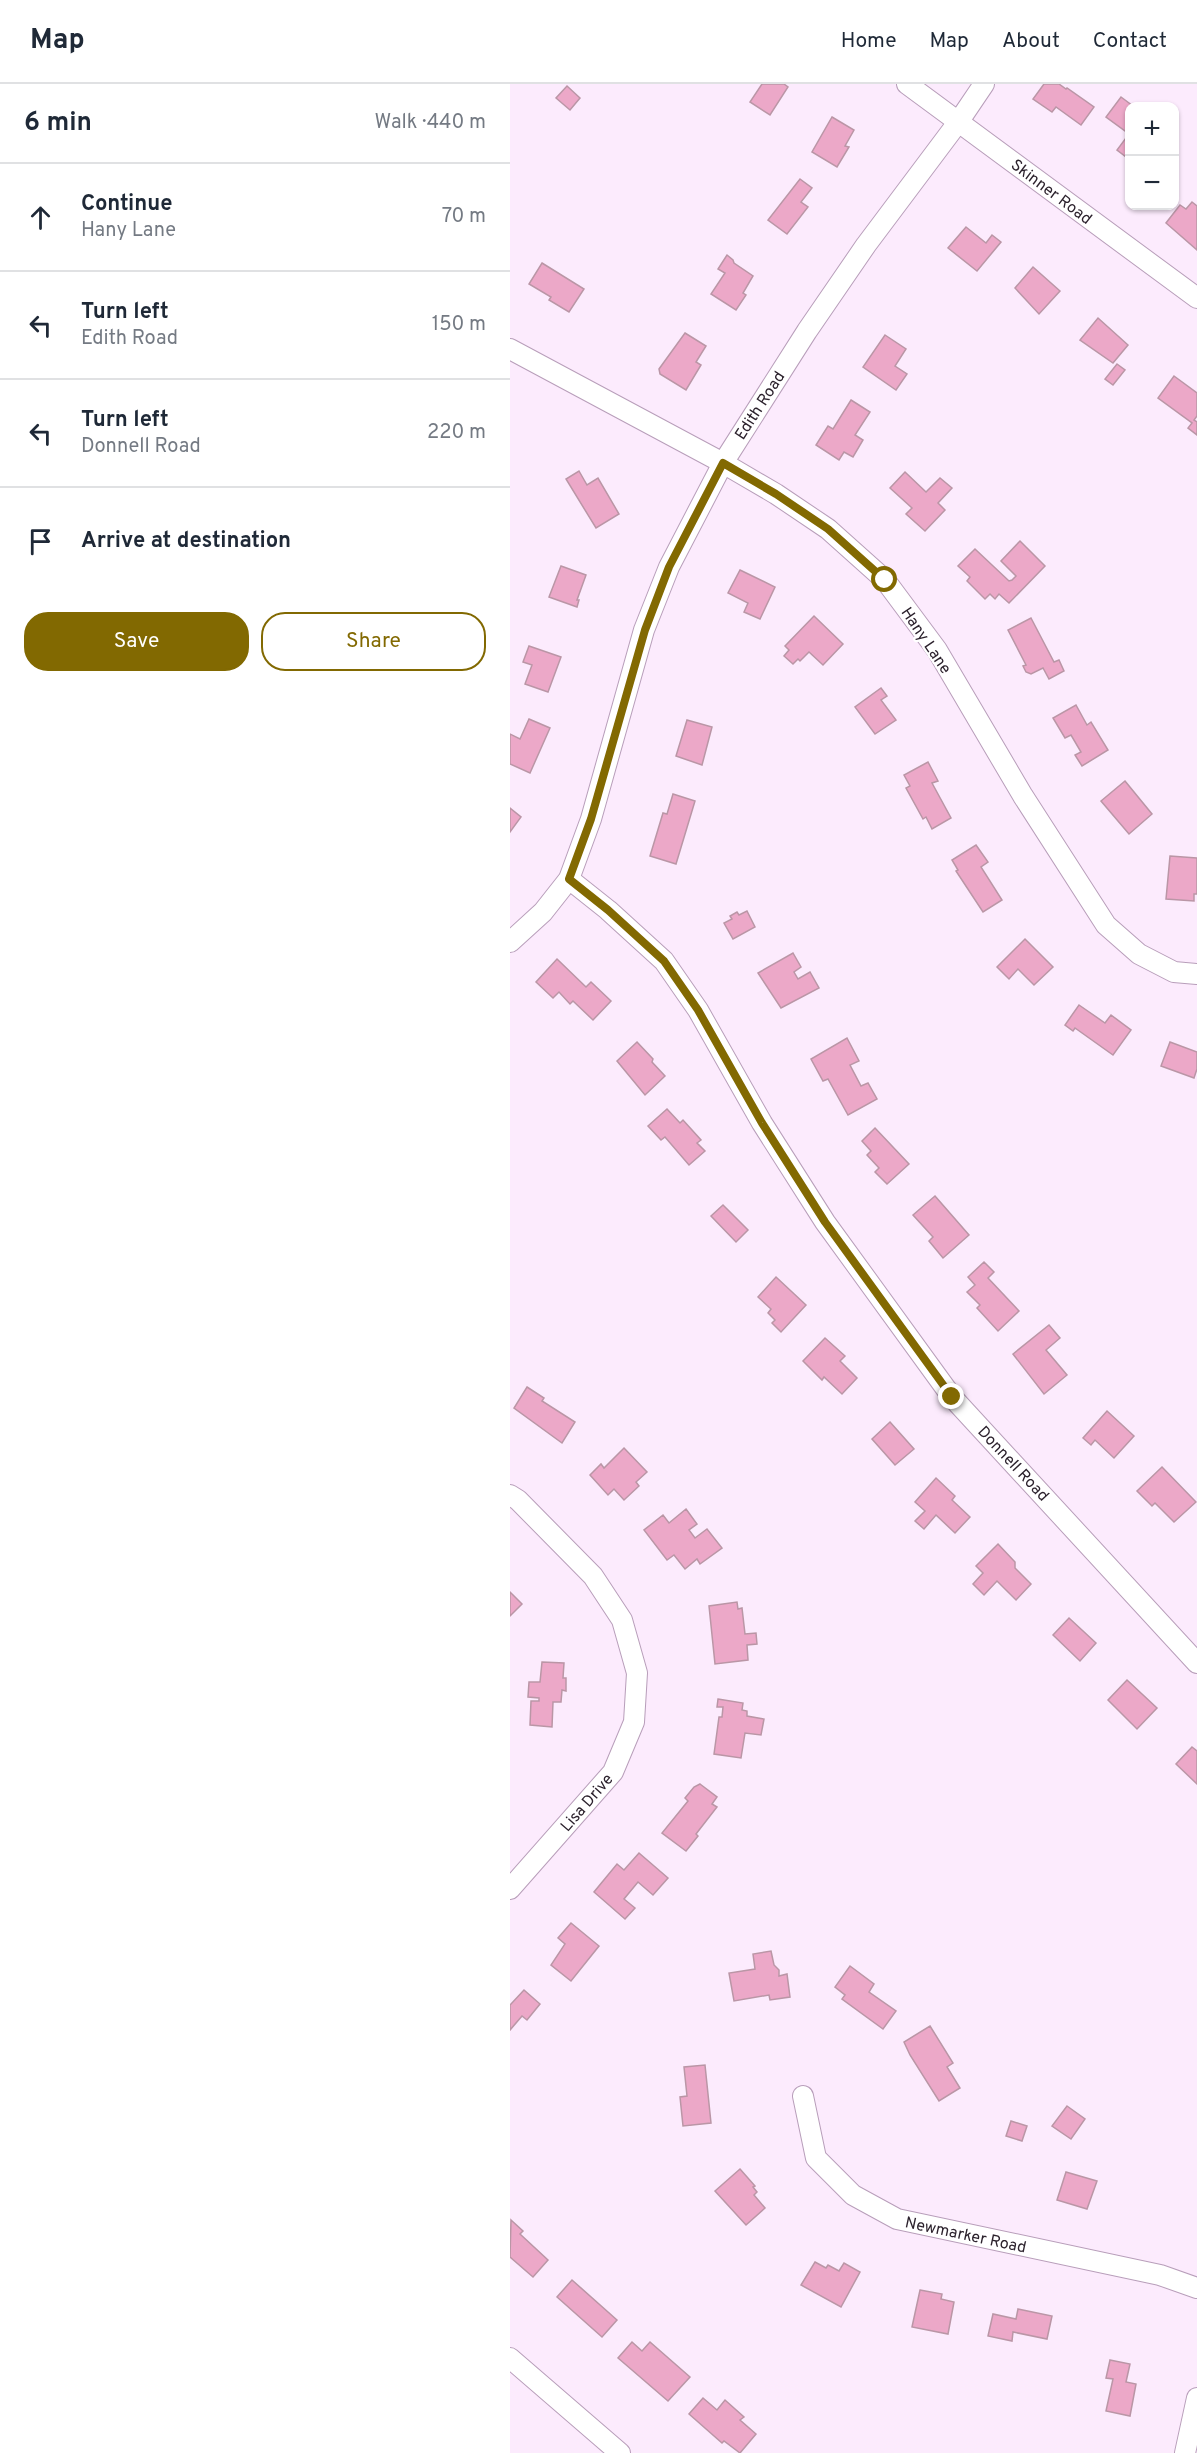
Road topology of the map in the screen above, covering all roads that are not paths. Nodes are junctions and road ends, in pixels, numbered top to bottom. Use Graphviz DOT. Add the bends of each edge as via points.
graph roads {
  1 [pos="907,84"];
  2 [pos="984,84"];
  3 [pos="959,121"];
  4 [pos="1197,298"];
  5 [pos="510,349"];
  6 [pos="723,463"];
  7 [pos="569,879"];
  8 [pos="510,942"];
  9 [pos="1197,974"];
  10 [pos="510,1495"];
  11 [pos="1197,1663"];
  12 [pos="510,1889"];
  13 [pos="803,2096"];
  14 [pos="1197,2288"];
  15 [pos="510,2358"];
  16 [pos="1197,2398"];
  17 [pos="620,2453"];
  18 [pos="1185,2453"];
  1 -- 3 [label="street, Skinner Road"];
  2 -- 3 [label="street, Edith Road"];
  3 -- 4 [label="street, Skinner Road"];
  3 -- 6 [label="street, Edith Road" via="866,245"];
  5 -- 6 [label="street, Hany Lane"];
  6 -- 7 [label="street, Edith Road" via="669,567 645,630 591,819"];
  6 -- 9 [label="street, Hany Lane" via="828,529 885,580 936,650 1106,925 1139,954 1174,972"];
  7 -- 8 [label="street, Edith Road" via="543,912"];
  7 -- 11 [label="street, Donnell Road" via="664,961 698,1010 762,1123 825,1222 952,1397"];
  10 -- 12 [label="street, Lisa Drive" via="593,1576 622,1620 637,1673 634,1722 613,1772"];
  13 -- 14 [label="street, Newmarker Road" via="816,2158 853,2195 897,2219 1160,2275"];
  15 -- 17 [label="street"];
  16 -- 18 [label="street"];
}
